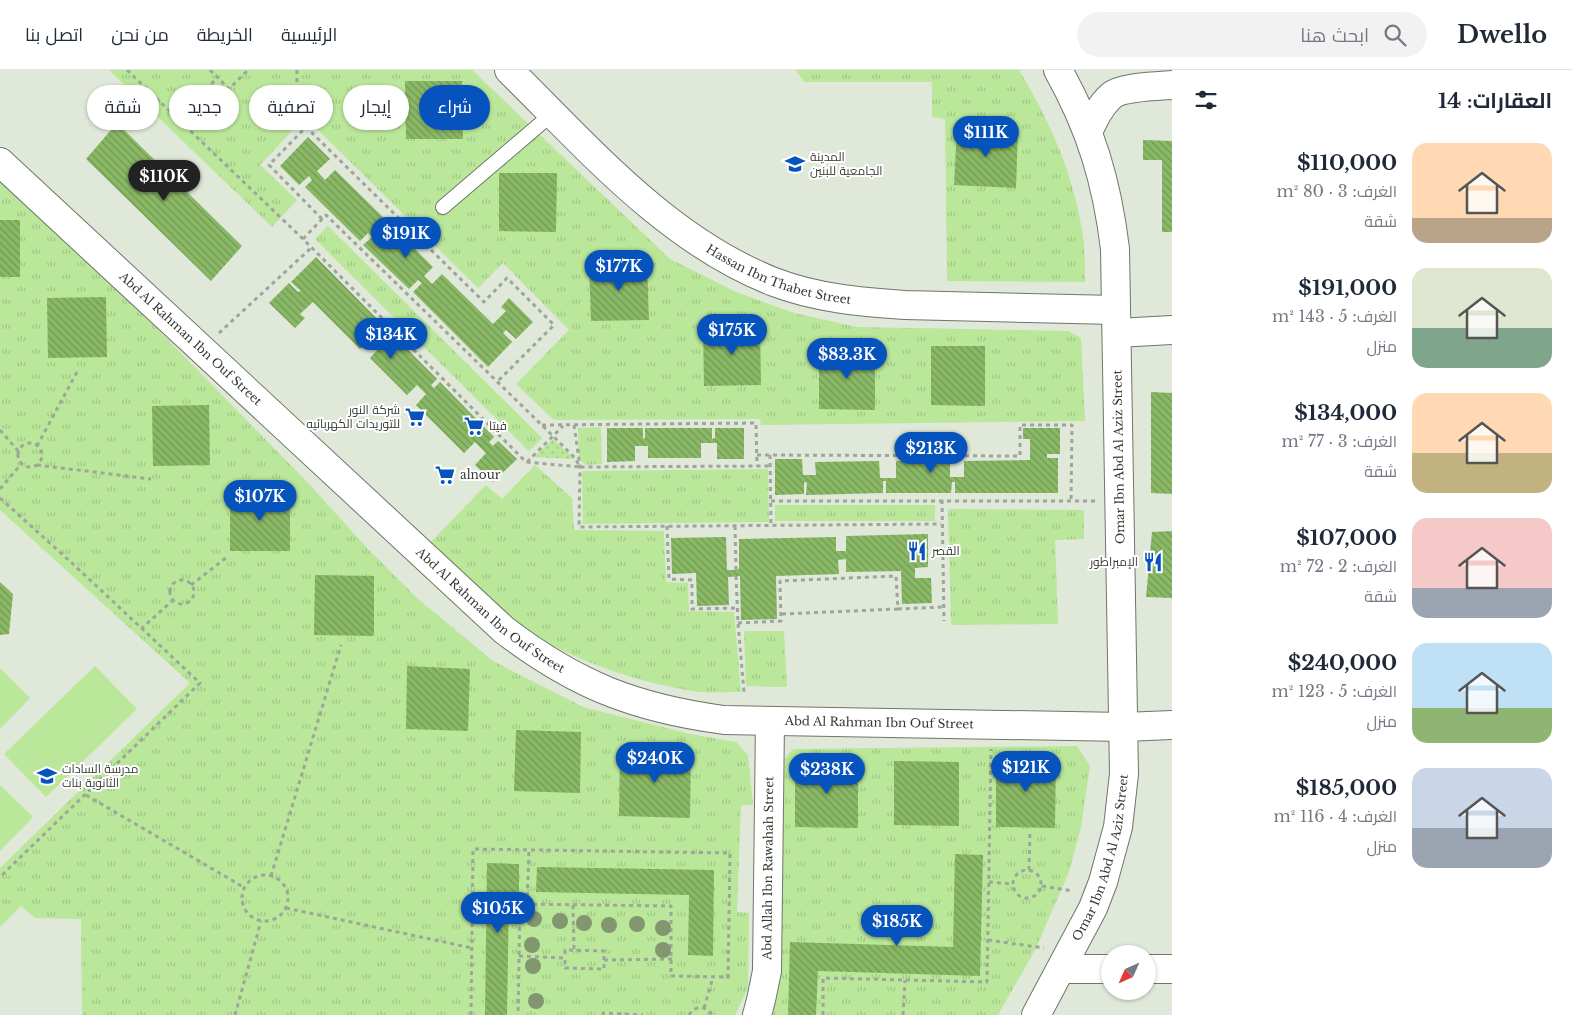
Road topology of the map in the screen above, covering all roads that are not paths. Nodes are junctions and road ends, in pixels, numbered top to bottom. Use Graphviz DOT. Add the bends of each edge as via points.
graph roads {
  1 [pos="509,70"];
  2 [pos="1058,70"];
  3 [pos="1172,85"];
  4 [pos="553,113"];
  5 [pos="1088,132"];
  6 [pos="0,162"];
  7 [pos="443,207"];
  8 [pos="1117,321"];
  9 [pos="1172,330"];
  10 [pos="770,720"];
  11 [pos="1172,725"];
  12 [pos="1124,726"];
  13 [pos="1066,960"];
  14 [pos="1101,967"];
  15 [pos="1156,969"];
  16 [pos="1172,969"];
  17 [pos="757,1015"];
  18 [pos="1036,1015"];
  1 -- 4 [label="street, Hassan Ibn Thabet Street"];
  2 -- 5 [label="street, Omar Ibn Abd Al Aziz Street"];
  3 -- 5 [label="street" via="1112,94 1096,114"];
  4 -- 7 [label="lane"];
  4 -- 8 [label="street, Hassan Ibn Thabet Street" via="633,192 686,234 714,253 776,282 808,292 874,303"];
  5 -- 8 [label="street, Omar Ibn Abd Al Aziz Street" via="1110,210 1115,249"];
  6 -- 10 [label="street, Abd Al Rahman Ibn Ouf Street" via="490,617 528,648 578,679 649,706 724,720"];
  8 -- 9 [label="street, Hassan Ibn Thabet Street"];
  8 -- 12 [label="street, Omar Ibn Abd Al Aziz Street"];
  10 -- 12 [label="street, Abd Al Rahman Ibn Ouf Street"];
  10 -- 17 [label="street, Abd Allah Ibn Rawahah Street" via="766,971"];
  11 -- 12 [label="street, Abd Al Rahman Ibn Ouf Street"];
  12 -- 13 [label="street, Omar Ibn Abd Al Aziz Street" via="1121,810 1112,855 1098,895"];
  13 -- 14 [label="street"];
  13 -- 18 [label="street, Omar Ibn Abd Al Aziz Street"];
  15 -- 16 [label="street"];
}
